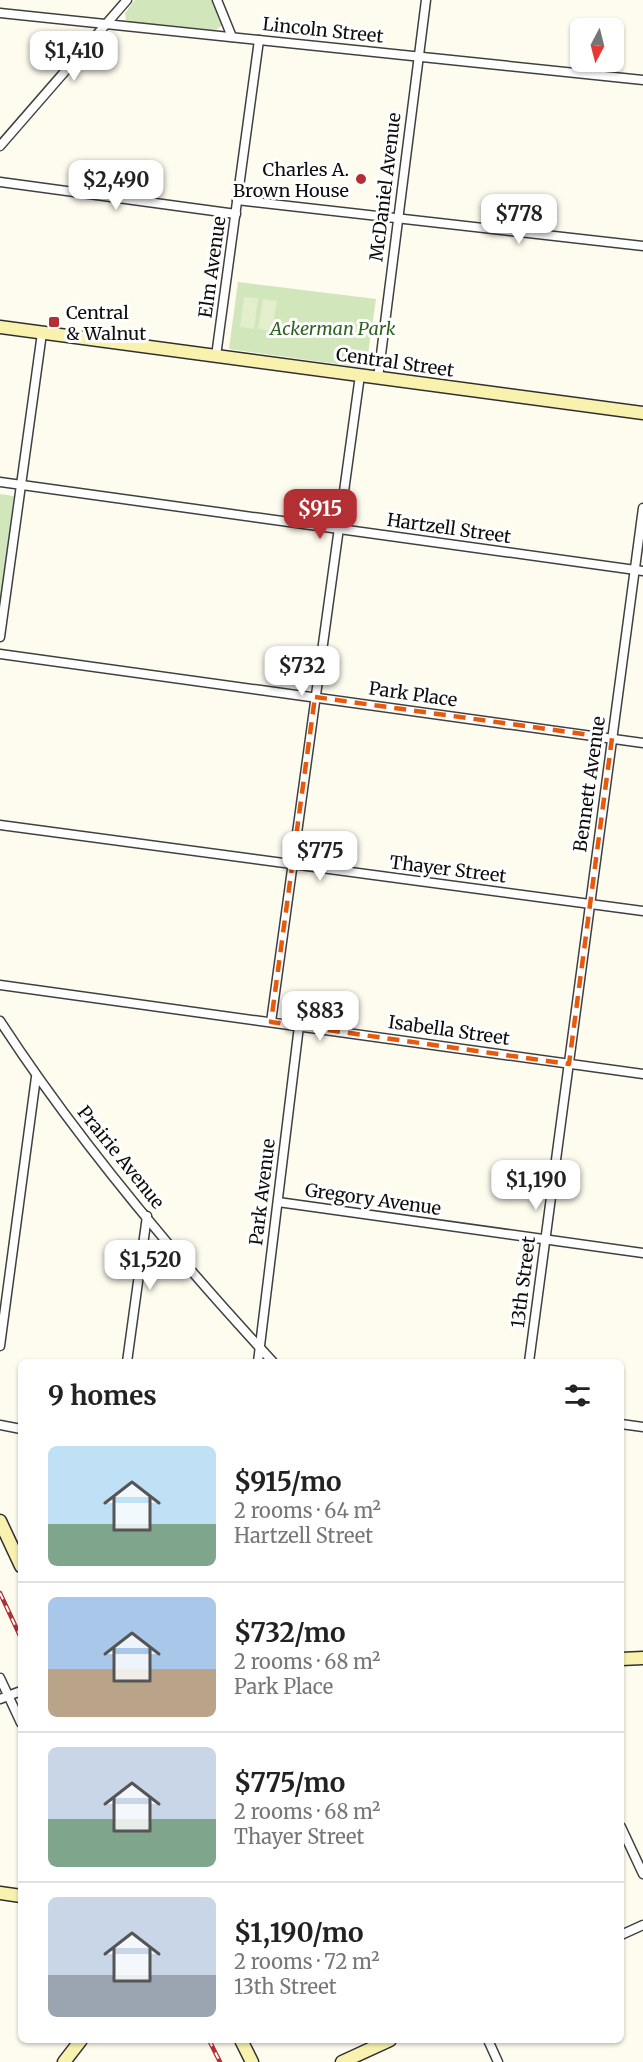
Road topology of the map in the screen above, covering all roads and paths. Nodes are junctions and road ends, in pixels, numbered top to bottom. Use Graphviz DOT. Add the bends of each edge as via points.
graph roads {
  1 [pos="127,0"];
  2 [pos="217,0"];
  3 [pos="426,0"];
  4 [pos="0,14"];
  5 [pos="108,24"];
  6 [pos="232,37"];
  7 [pos="259,40"];
  8 [pos="418,57"];
  9 [pos="643,80"];
  10 [pos="0,146"];
  11 [pos="0,182"];
  12 [pos="237,200"];
  13 [pos="236,214"];
  14 [pos="398,218"];
  15 [pos="643,246"];
  16 [pos="0,327"];
  17 [pos="42,333"];
  18 [pos="216,356"];
  19 [pos="360,375"];
  20 [pos="378,378"];
  21 [pos="643,413"];
  22 [pos="0,482"];
  23 [pos="21,485"];
  24 [pos="643,508"];
  25 [pos="338,529"];
  26 [pos="639,571"];
  27 [pos="0,638"];
  28 [pos="0,654"];
  29 [pos="315,697"];
  30 [pos="612,738"];
  31 [pos="643,742"];
  32 [pos="0,825"];
  33 [pos="292,866"];
  34 [pos="590,904"];
  35 [pos="643,911"];
  36 [pos="0,985"];
  37 [pos="0,1021"];
  38 [pos="271,1022"];
  39 [pos="299,1026"];
  40 [pos="568,1064"];
  41 [pos="643,1074"];
  42 [pos="36,1077"];
  43 [pos="278,1202"];
  44 [pos="147,1216"];
  45 [pos="545,1239"];
  46 [pos="643,1253"];
  47 [pos="0,1346"];
  48 [pos="259,1347"];
  49 [pos="127,1359"];
  50 [pos="258,1359"];
  51 [pos="270,1359"];
  52 [pos="529,1359"];
  53 [pos="624,1424"];
  54 [pos="0,1425"];
  55 [pos="643,1427"];
  56 [pos="18,1428"];
  57 [pos="0,1521"];
  58 [pos="18,1560"];
  59 [pos="643,1658"];
  60 [pos="624,1659"];
  61 [pos="0,1678"];
  62 [pos="4,1697"];
  63 [pos="18,1718"];
  64 [pos="624,1833"];
  65 [pos="643,1874"];
  66 [pos="0,1893"];
  67 [pos="18,1896"];
  68 [pos="643,1924"];
  69 [pos="624,1934"];
  70 [pos="79,2043"];
  71 [pos="242,2043"];
  72 [pos="383,2043"];
  73 [pos="489,2043"];
  74 [pos="64,2062"];
  75 [pos="252,2062"];
  76 [pos="342,2062"];
  77 [pos="498,2062"];
  1 -- 5 [label="street"];
  2 -- 6 [label="street"];
  3 -- 8 [label="street, McDaniel Avenue"];
  4 -- 5 [label="street, Lincoln Street"];
  5 -- 6 [label="street, Lincoln Street"];
  5 -- 10 [label="street"];
  6 -- 7 [label="street, Lincoln Street"];
  7 -- 8 [label="street, Lincoln Street"];
  7 -- 12 [label="street, Elm Avenue"];
  8 -- 9 [label="street, Lincoln Street"];
  8 -- 14 [label="street, McDaniel Avenue"];
  11 -- 13 [label="street"];
  12 -- 13 [label="street, Elm Avenue"];
  12 -- 14 [label="street"];
  13 -- 18 [label="street, Elm Avenue"];
  14 -- 15 [label="street"];
  14 -- 20 [label="street, McDaniel Avenue"];
  16 -- 17 [label="main road, Central Street"];
  17 -- 18 [label="main road, Central Street"];
  17 -- 23 [label="street"];
  18 -- 19 [label="main road, Central Street"];
  19 -- 20 [label="main road, Central Street"];
  19 -- 25 [label="street"];
  20 -- 21 [label="main road, Central Street"];
  22 -- 23 [label="street, Hartzell Street"];
  23 -- 25 [label="street, Hartzell Street"];
  23 -- 27 [label="street"];
  24 -- 26 [label="street, Bennett Avenue"];
  25 -- 26 [label="street, Hartzell Street"];
  25 -- 29 [label="street"];
  26 -- 30 [label="street, Bennett Avenue"];
  28 -- 29 [label="street, Park Place"];
  29 -- 30 [label="street, Park Place"];
  29 -- 33 [label="street"];
  30 -- 31 [label="street, Park Place"];
  30 -- 34 [label="street, Bennett Avenue"];
  32 -- 33 [label="street, Thayer Street"];
  33 -- 34 [label="street, Thayer Street"];
  33 -- 38 [label="street"];
  34 -- 35 [label="street, Thayer Street"];
  34 -- 40 [label="street, Bennett Avenue"];
  36 -- 38 [label="street, Isabella Street"];
  37 -- 42 [label="street, Prairie Avenue"];
  38 -- 39 [label="street, Isabella Street"];
  39 -- 40 [label="street, Isabella Street"];
  39 -- 43 [label="street, Park Avenue"];
  40 -- 41 [label="street, Isabella Street"];
  40 -- 45 [label="street, 13th Street"];
  42 -- 44 [label="street, Prairie Avenue"];
  42 -- 47 [label="street"];
  43 -- 45 [label="street, Gregory Avenue"];
  43 -- 48 [label="street, Park Avenue"];
  44 -- 48 [label="street, Prairie Avenue"];
  44 -- 49 [label="street"];
  45 -- 46 [label="street, Gregory Avenue"];
  45 -- 52 [label="street, 13th Street"];
  48 -- 50 [label="street, Park Avenue"];
  48 -- 51 [label="street, Prairie Avenue"];
  53 -- 55 [label="street"];
  54 -- 56 [label="street"];
  57 -- 58 [label="main road"];
  59 -- 60 [label="main road"];
  61 -- 62 [label="street"];
  62 -- 63 [label="street"];
  64 -- 65 [label="street"];
  66 -- 67 [label="main road"];
  68 -- 69 [label="street"];
  70 -- 74 [label="main road"];
  71 -- 75 [label="main road"];
  72 -- 76 [label="main road"];
  73 -- 77 [label="street"];
}
